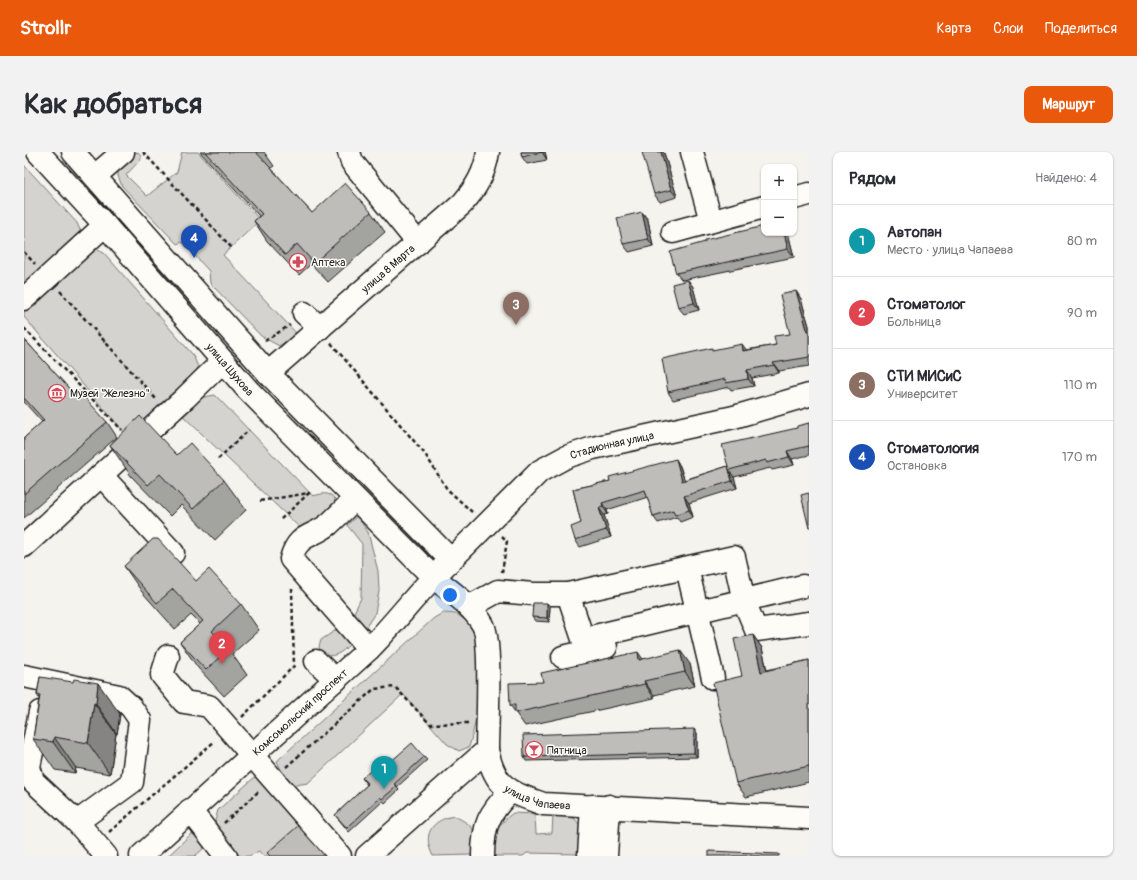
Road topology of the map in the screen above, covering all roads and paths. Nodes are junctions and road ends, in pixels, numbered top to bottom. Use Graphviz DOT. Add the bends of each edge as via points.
graph roads {
  1 [pos="38,152"];
  2 [pos="73,152"];
  3 [pos="123,152"];
  4 [pos="143,152"];
  5 [pos="349,152"];
  6 [pos="488,152"];
  7 [pos="692,152"];
  8 [pos="96,176"];
  9 [pos="809,194"];
  10 [pos="797,197"];
  11 [pos="761,207"];
  12 [pos="711,221"];
  13 [pos="105,225"];
  14 [pos="672,232"];
  15 [pos="418,243"];
  16 [pos="232,248"];
  17 [pos="24,252"];
  18 [pos="47,277"];
  19 [pos="24,299"];
  20 [pos="298,318"];
  21 [pos="24,328"];
  22 [pos="320,328"];
  23 [pos="265,341"];
  24 [pos="223,361"];
  25 [pos="268,373"];
  26 [pos="809,395"];
  27 [pos="169,413"];
  28 [pos="249,430"];
  29 [pos="126,434"];
  30 [pos="218,459"];
  31 [pos="102,475"];
  32 [pos="354,500"];
  33 [pos="260,501"];
  34 [pos="474,514"];
  35 [pos="280,520"];
  36 [pos="496,532"];
  37 [pos="24,546"];
  38 [pos="173,553"];
  39 [pos="291,559"];
  40 [pos="451,560"];
  41 [pos="687,568"];
  42 [pos="433,577"];
  43 [pos="803,586"];
  44 [pos="498,591"];
  45 [pos="568,594"];
  46 [pos="744,601"];
  47 [pos="469,606"];
  48 [pos="694,619"];
  49 [pos="809,623"];
  50 [pos="586,645"];
  51 [pos="369,649"];
  52 [pos="168,656"];
  53 [pos="563,658"];
  54 [pos="316,661"];
  55 [pos="24,676"];
  56 [pos="713,678"];
  57 [pos="336,680"];
  58 [pos="46,682"];
  59 [pos="487,723"];
  60 [pos="230,729"];
  61 [pos="486,750"];
  62 [pos="253,756"];
  63 [pos="272,779"];
  64 [pos="510,792"];
  65 [pos="601,806"];
  66 [pos="190,810"];
  67 [pos="809,818"];
  68 [pos="76,822"];
  69 [pos="217,849"];
  70 [pos="100,850"];
  71 [pos="141,856"];
  72 [pos="340,856"];
  73 [pos="367,856"];
  74 [pos="483,856"];
  75 [pos="589,856"];
  76 [pos="606,856"];
  1 -- 13 [label="main road, улица Шухова"];
  2 -- 8 [label="main road"];
  3 -- 8 [label="main road"];
  4 -- 16 [label="path"];
  5 -- 15 [label="main road" via="352,162"];
  6 -- 15 [label="main road, улица 8 Марта" via="478,184 462,204"];
  7 -- 12 [label="main road"];
  8 -- 25 [label="main road"];
  9 -- 10 [label="main road"];
  11 -- 12 [label="main road"];
  12 -- 14 [label="main road"];
  13 -- 18 [label="main road"];
  13 -- 24 [label="main road, улица Шухова"];
  15 -- 22 [label="main road, улица 8 Марта"];
  17 -- 18 [label="path"];
  18 -- 19 [label="main road"];
  18 -- 27 [label="path"];
  20 -- 22 [label="main road"];
  20 -- 23 [label="path"];
  21 -- 29 [label="path"];
  22 -- 25 [label="main road, улица 8 Марта"];
  22 -- 34 [label="path" via="425,454 447,489"];
  24 -- 27 [label="main road"];
  24 -- 32 [label="main road, улица Шухова"];
  25 -- 40 [label="main road"];
  26 -- 40 [label="main road, Стадионная улица" via="734,417 594,448 566,457 540,470"];
  27 -- 31 [label="main road"];
  28 -- 30 [label="path"];
  31 -- 37 [label="main road"];
  31 -- 38 [label="main road"];
  32 -- 39 [label="main road" via="328,525 300,540"];
  32 -- 42 [label="main road, улица Шухова"];
  33 -- 35 [label="path" via="309,492"];
  36 -- 44 [label="path" via="507,541"];
  39 -- 51 [label="main road"];
  39 -- 60 [label="path" via="294,666"];
  40 -- 42 [label="main road, Комсомольский проспект"];
  41 -- 45 [label="main road"];
  41 -- 46 [label="main road" via="734,557"];
  41 -- 48 [label="main road"];
  42 -- 47 [label="main road, улица Чапаева"];
  42 -- 51 [label="main road, Комсомольский проспект" via="391,628"];
  43 -- 46 [label="main road"];
  44 -- 45 [label="main road"];
  44 -- 47 [label="main road"];
  45 -- 50 [label="main road"];
  46 -- 48 [label="main road"];
  46 -- 49 [label="main road" via="756,630"];
  47 -- 59 [label="main road, улица Чапаева" via="484,626 487,645"];
  48 -- 50 [label="main road"];
  48 -- 56 [label="main road"];
  50 -- 53 [label="main road"];
  51 -- 57 [label="main road, Комсомольский проспект"];
  52 -- 60 [label="main road" via="162,675 184,702 209,706"];
  54 -- 57 [label="main road"];
  55 -- 58 [label="main road"];
  57 -- 62 [label="main road, Комсомольский проспект"];
  58 -- 68 [label="main road" via="29,767 33,781"];
  58 -- 68 [label="main road" via="119,696 131,706 140,720 132,782"];
  59 -- 61 [label="main road, улица Чапаева"];
  59 -- 63 [label="path" via="430,724 395,688 374,689"];
  60 -- 62 [label="main road"];
  60 -- 70 [label="path"];
  61 -- 64 [label="main road, улица Чапаева" via="490,766 498,781"];
  61 -- 73 [label="main road"];
  62 -- 63 [label="main road"];
  62 -- 66 [label="main road, Комсомольский проспект"];
  63 -- 69 [label="path"];
  63 -- 72 [label="main road"];
  64 -- 65 [label="main road, улица Чапаева" via="543,804"];
  64 -- 74 [label="main road" via="494,808 486,828"];
  65 -- 67 [label="main road, улица Чапаева"];
  65 -- 75 [label="main road"];
  65 -- 76 [label="main road"];
  66 -- 69 [label="main road"];
  66 -- 71 [label="main road, Комсомольский проспект"];
  68 -- 70 [label="main road"];
}
